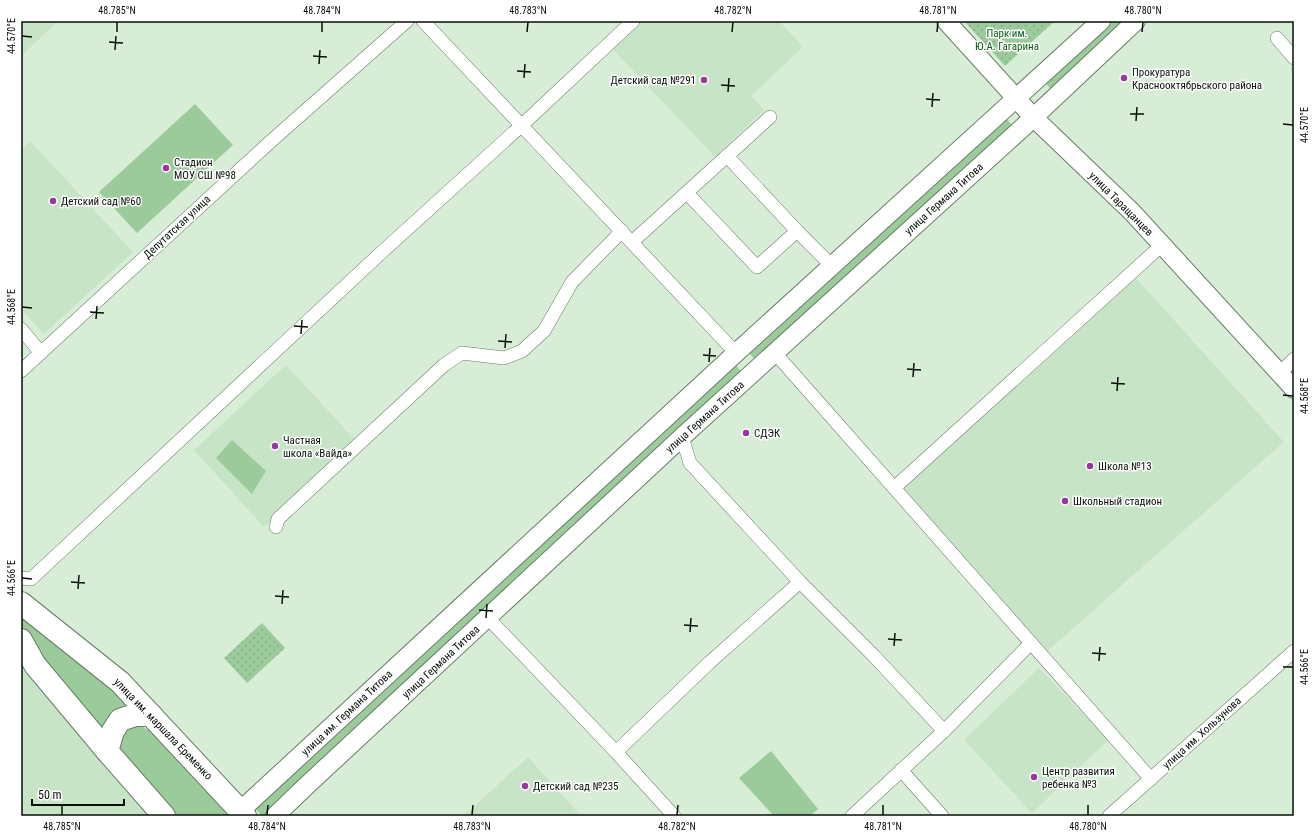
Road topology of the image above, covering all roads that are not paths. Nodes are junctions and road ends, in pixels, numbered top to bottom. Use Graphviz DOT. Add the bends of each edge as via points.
graph roads {
  1 [pos="407,21"];
  2 [pos="423,21"];
  3 [pos="633,21"];
  4 [pos="946,21"];
  5 [pos="1101,21"];
  6 [pos="1136,21"];
  7 [pos="1278,38"];
  8 [pos="1294,58"];
  9 [pos="1016,99"];
  10 [pos="770,117"];
  11 [pos="1033,117"];
  12 [pos="522,125"];
  13 [pos="727,156"];
  14 [pos="687,193"];
  15 [pos="622,231"];
  16 [pos="797,231"];
  17 [pos="632,242"];
  18 [pos="1162,245"];
  19 [pos="832,266"];
  20 [pos="21,329"];
  21 [pos="738,352"];
  22 [pos="41,353"];
  23 [pos="775,353"];
  24 [pos="1294,359"];
  25 [pos="757,370"];
  26 [pos="21,371"];
  27 [pos="1280,373"];
  28 [pos="1294,389"];
  29 [pos="682,437"];
  30 [pos="894,488"];
  31 [pos="276,526"];
  32 [pos="21,578"];
  33 [pos="800,582"];
  34 [pos="21,603"];
  35 [pos="488,618"];
  36 [pos="21,640"];
  37 [pos="1031,644"];
  38 [pos="1294,650"];
  39 [pos="151,715"];
  40 [pos="944,731"];
  41 [pos="108,751"];
  42 [pos="616,752"];
  43 [pos="902,770"];
  44 [pos="1151,779"];
  45 [pos="242,813"];
  46 [pos="164,816"];
  47 [pos="275,816"];
  48 [pos="674,816"];
  49 [pos="852,816"];
  50 [pos="942,816"];
  51 [pos="1109,816"];
  1 -- 22 [label="street, Депутатская улица" via="270,142"];
  2 -- 12 [label="street"];
  3 -- 12 [label="street"];
  4 -- 9 [label="street, улица Таращанцев"];
  5 -- 9 [label="street"];
  6 -- 11 [label="street, улица Германа Титова"];
  7 -- 8 [label="street"];
  9 -- 11 [label="street, улица Таращанцев"];
  9 -- 19 [label="street"];
  10 -- 13 [label="street"];
  11 -- 18 [label="street, улица Таращанцев" via="1132,212"];
  11 -- 23 [label="street, улица Германа Титова"];
  12 -- 15 [label="street"];
  12 -- 32 [label="street" via="31,579"];
  13 -- 14 [label="street"];
  13 -- 16 [label="street"];
  14 -- 16 [label="street" via="757,267"];
  14 -- 17 [label="street"];
  15 -- 17 [label="street"];
  15 -- 31 [label="street" via="572,282 544,331 522,351 504,358 462,353 444,365 278,519"];
  16 -- 19 [label="street"];
  17 -- 21 [label="street"];
  18 -- 27 [label="street, улица Таращанцев"];
  18 -- 30 [label="street"];
  19 -- 21 [label="street"];
  20 -- 22 [label="street"];
  21 -- 25 [label="street"];
  21 -- 45 [label="street, улица им. Германа Титова" via="290,765"];
  22 -- 26 [label="street, Депутатская улица"];
  23 -- 25 [label="street, улица Германа Титова"];
  23 -- 30 [label="street"];
  24 -- 27 [label="street"];
  25 -- 29 [label="street, улица Германа Титова"];
  27 -- 28 [label="street, улица Таращанцев"];
  29 -- 33 [label="street" via="690,463"];
  29 -- 35 [label="street, улица Германа Титова"];
  30 -- 37 [label="street"];
  33 -- 40 [label="street"];
  33 -- 42 [label="street" via="710,662"];
  34 -- 39 [label="highway, улица им. маршала Еременко" via="120,682"];
  35 -- 42 [label="street"];
  35 -- 47 [label="street, улица Германа Титова"];
  36 -- 41 [label="highway" via="35,665"];
  37 -- 40 [label="street"];
  37 -- 44 [label="street"];
  38 -- 44 [label="street, улица им. Хользунова"];
  39 -- 41 [label="highway" via="135,715 120,720 113,731"];
  39 -- 45 [label="highway, улица им. маршала Еременко"];
  40 -- 43 [label="street"];
  41 -- 46 [label="highway"];
  42 -- 48 [label="street"];
  43 -- 49 [label="street"];
  43 -- 50 [label="street"];
  44 -- 51 [label="street, улица им. Хользунова"];
}
